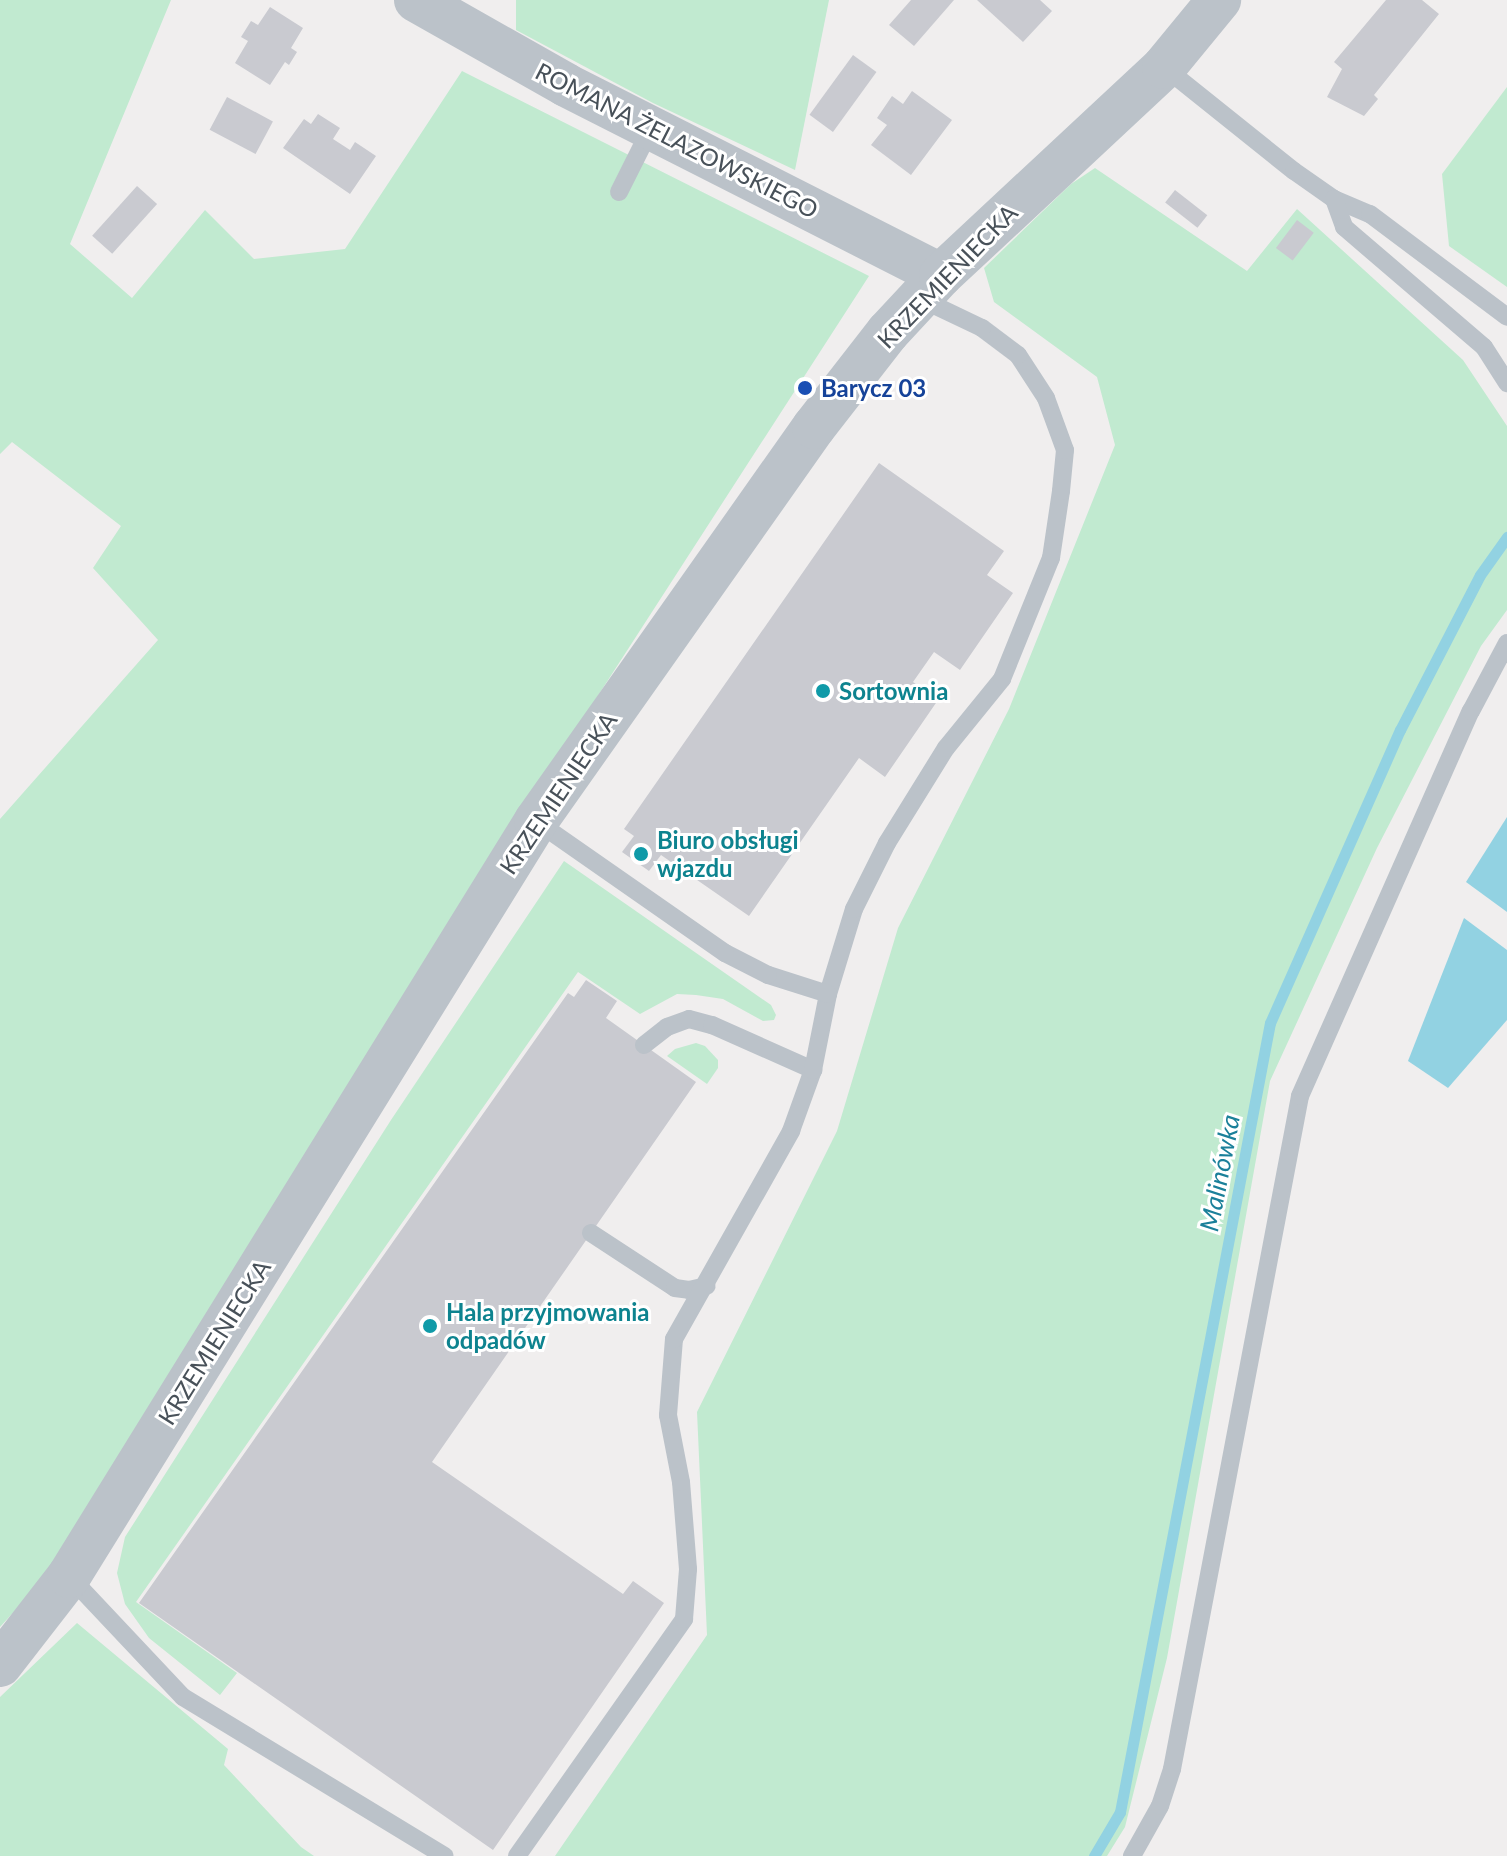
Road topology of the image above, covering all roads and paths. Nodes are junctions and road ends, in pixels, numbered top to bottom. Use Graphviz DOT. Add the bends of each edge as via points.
graph roads {
  1 [pos="416,0"];
  2 [pos="1219,0"];
  3 [pos="1164,67"];
  4 [pos="651,128"];
  5 [pos="619,192"];
  6 [pos="1334,199"];
  7 [pos="930,287"];
  8 [pos="1507,317"];
  9 [pos="1507,383"];
  10 [pos="1506,648"];
  11 [pos="536,821"];
  12 [pos="828,994"];
  13 [pos="644,1045"];
  14 [pos="813,1070"];
  15 [pos="591,1233"];
  16 [pos="707,1286"];
  17 [pos="69,1576"];
  18 [pos="0,1665"];
  19 [pos="445,1856"];
  20 [pos="517,1856"];
  21 [pos="1132,1856"];
  1 -- 4 [label="street, ROMANA ŻELAZOWSKIEGO"];
  2 -- 3 [label="street, KRZEMIENIECKA"];
  3 -- 6 [label="lane"];
  3 -- 7 [label="street, KRZEMIENIECKA"];
  4 -- 5 [label="lane"];
  4 -- 7 [label="street, ROMANA ŻELAZOWSKIEGO"];
  6 -- 8 [label="lane" via="1370,214"];
  6 -- 9 [label="lane" via="1344,227 1484,347"];
  7 -- 11 [label="street, KRZEMIENIECKA" via="814,427"];
  7 -- 12 [label="lane" via="1018,355 1046,398 1065,450 1061,491 1051,558 1002,679 946,748 887,843 854,909"];
  10 -- 21 [label="lane" via="1413,838 1300,1096 1172,1769 1160,1806"];
  11 -- 12 [label="lane" via="725,953 768,975"];
  11 -- 17 [label="street, KRZEMIENIECKA"];
  12 -- 14 [label="lane"];
  13 -- 14 [label="lane" via="667,1027 689,1019"];
  14 -- 16 [label="lane" via="791,1131"];
  15 -- 16 [label="lane" via="675,1288"];
  16 -- 20 [label="lane" via="674,1339 670,1385 668,1415 681,1482 688,1569 684,1619"];
  17 -- 18 [label="street, KRZEMIENIECKA"];
  17 -- 19 [label="lane" via="183,1697"];
}
